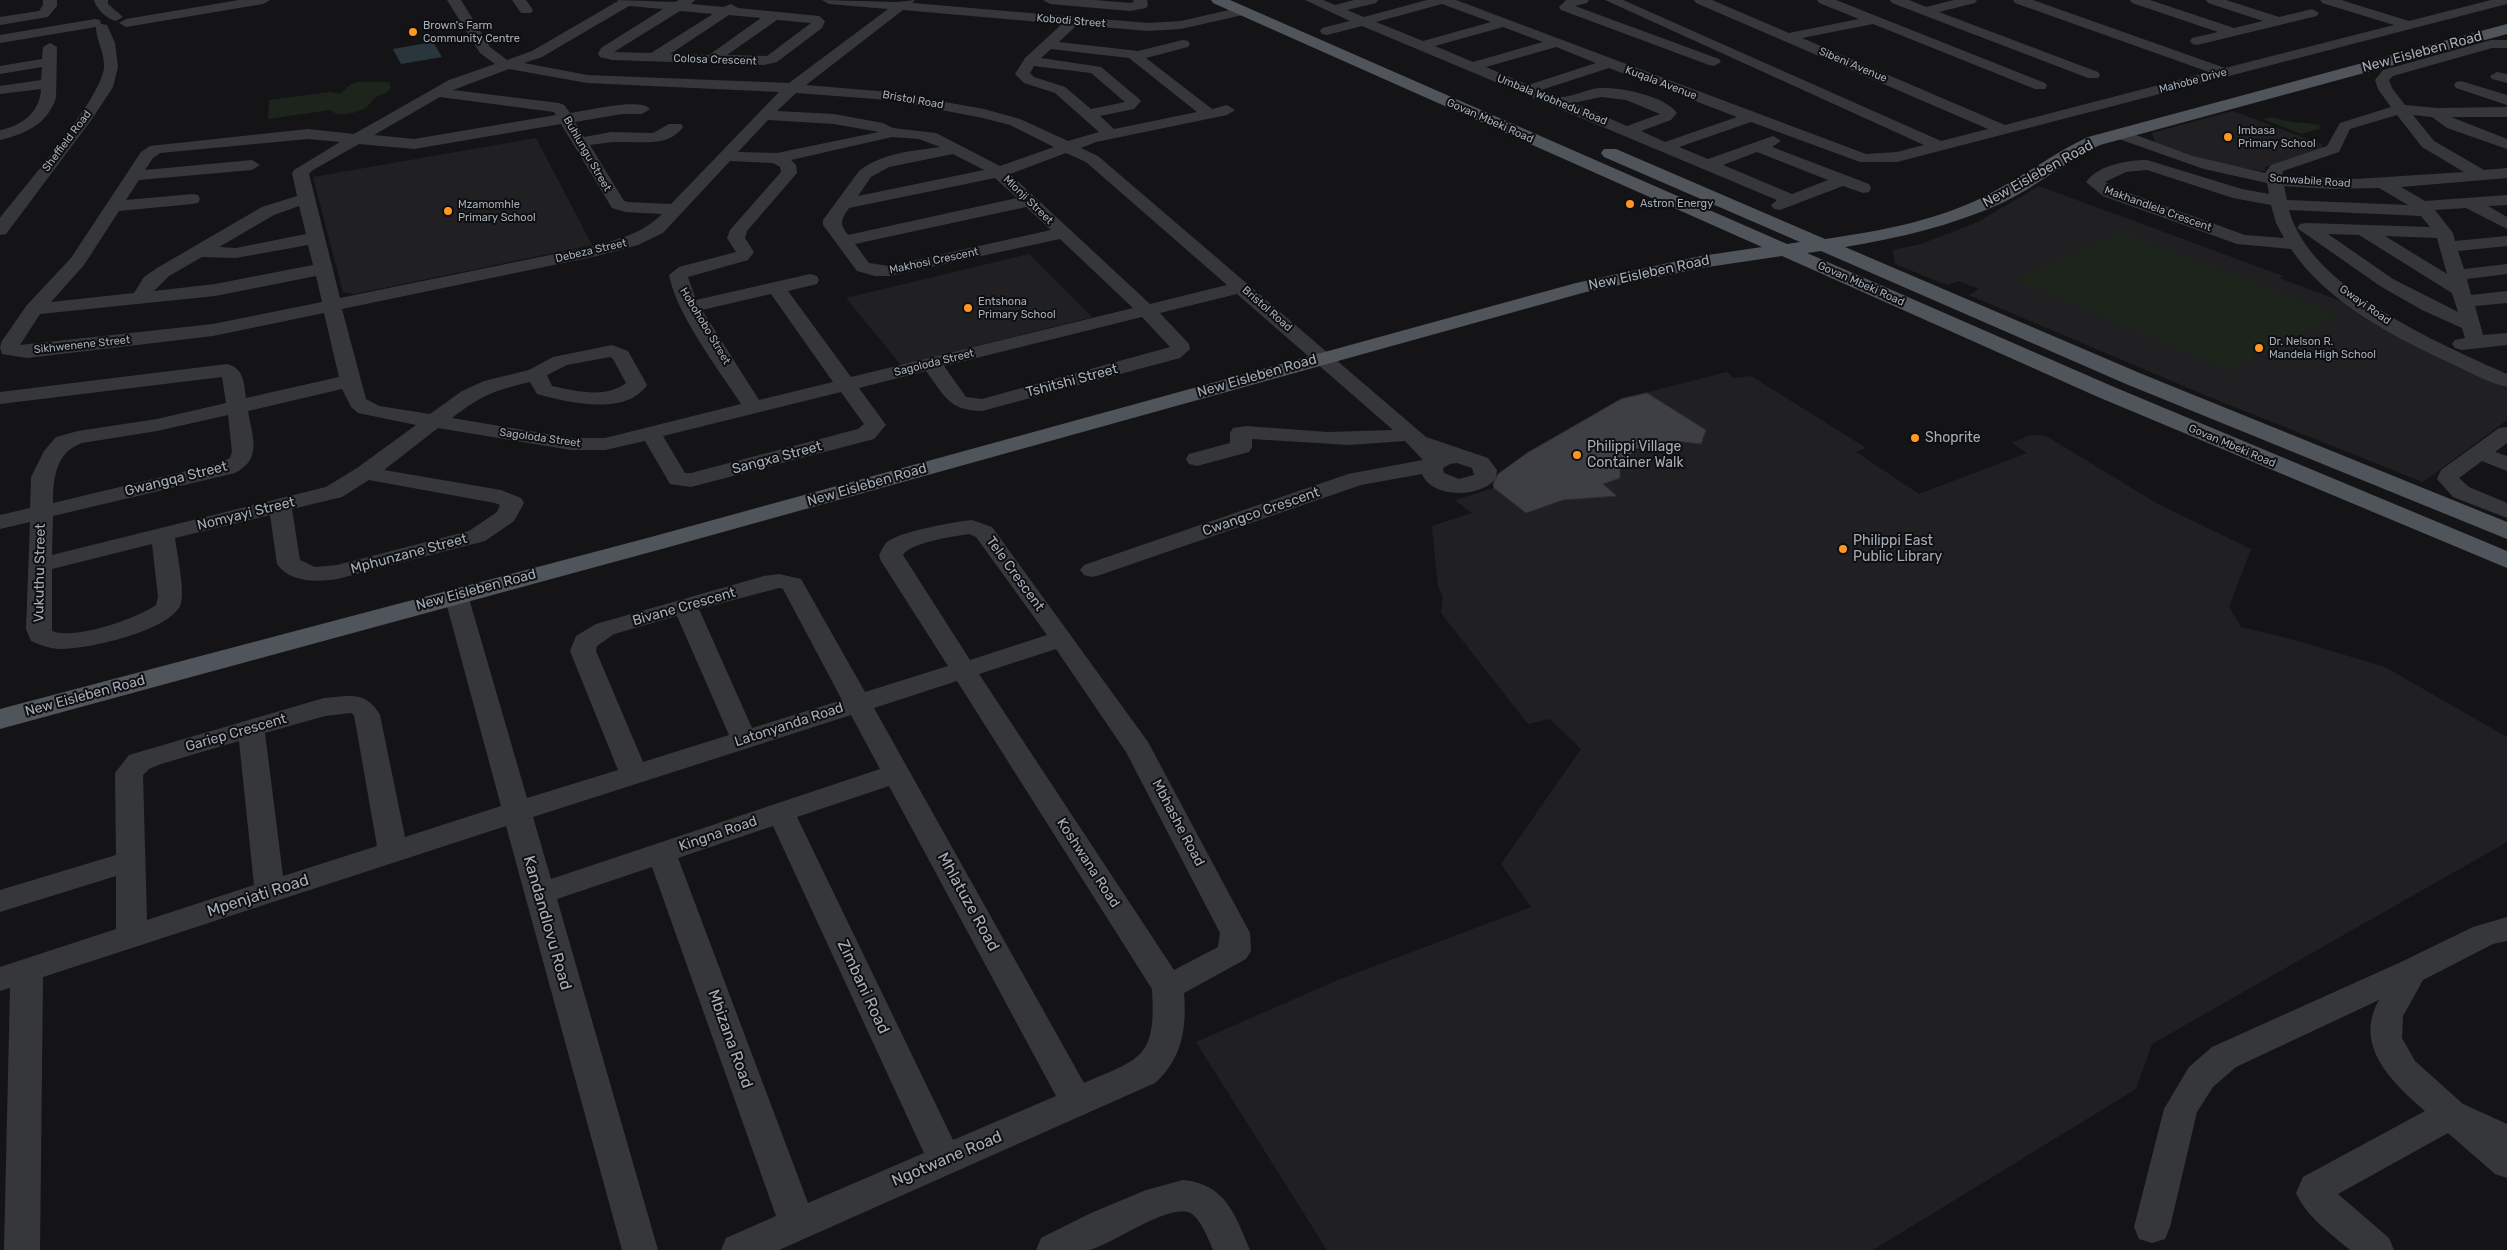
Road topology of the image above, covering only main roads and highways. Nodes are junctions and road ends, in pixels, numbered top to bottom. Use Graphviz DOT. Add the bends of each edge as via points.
graph roads {
  1 [pos="1218,0"];
  2 [pos="1248,6"];
  3 [pos="1279,10"];
  4 [pos="1311,24"];
  5 [pos="2507,28"];
  6 [pos="1345,39"];
  7 [pos="1591,144"];
  8 [pos="1738,230"];
  9 [pos="1875,236"];
  10 [pos="1822,245"];
  11 [pos="1785,250"];
  12 [pos="1700,262"];
  13 [pos="1880,271"];
  14 [pos="2507,531"];
  15 [pos="2507,560"];
  16 [pos="0,718"];
  1 -- 2 [label="main road, Govan Mbeki Road"];
  2 -- 3 [label="main road, Govan Mbeki Road"];
  2 -- 8 [label="main road, Govan Mbeki Road"];
  4 -- 6 [label="main road"];
  5 -- 9 [label="main road, New Eisleben Road" via="2119,134 2083,146 1973,209"];
  7 -- 10 [label="main road, Govan Mbeki Road"];
  8 -- 11 [label="main road, Govan Mbeki Road"];
  8 -- 12 [label="main road" via="1745,238 1744,248"];
  9 -- 10 [label="main road, New Eisleben Road"];
  9 -- 13 [label="main road" via="1859,243 1855,250"];
  10 -- 11 [label="main road, New Eisleben Road"];
  10 -- 13 [label="main road, Govan Mbeki Road"];
  11 -- 12 [label="main road, New Eisleben Road"];
  11 -- 15 [label="main road, Govan Mbeki Road" via="2106,392"];
  12 -- 16 [label="main road, New Eisleben Road" via="1584,287 660,542"];
  13 -- 14 [label="main road, Govan Mbeki Road"];
}
